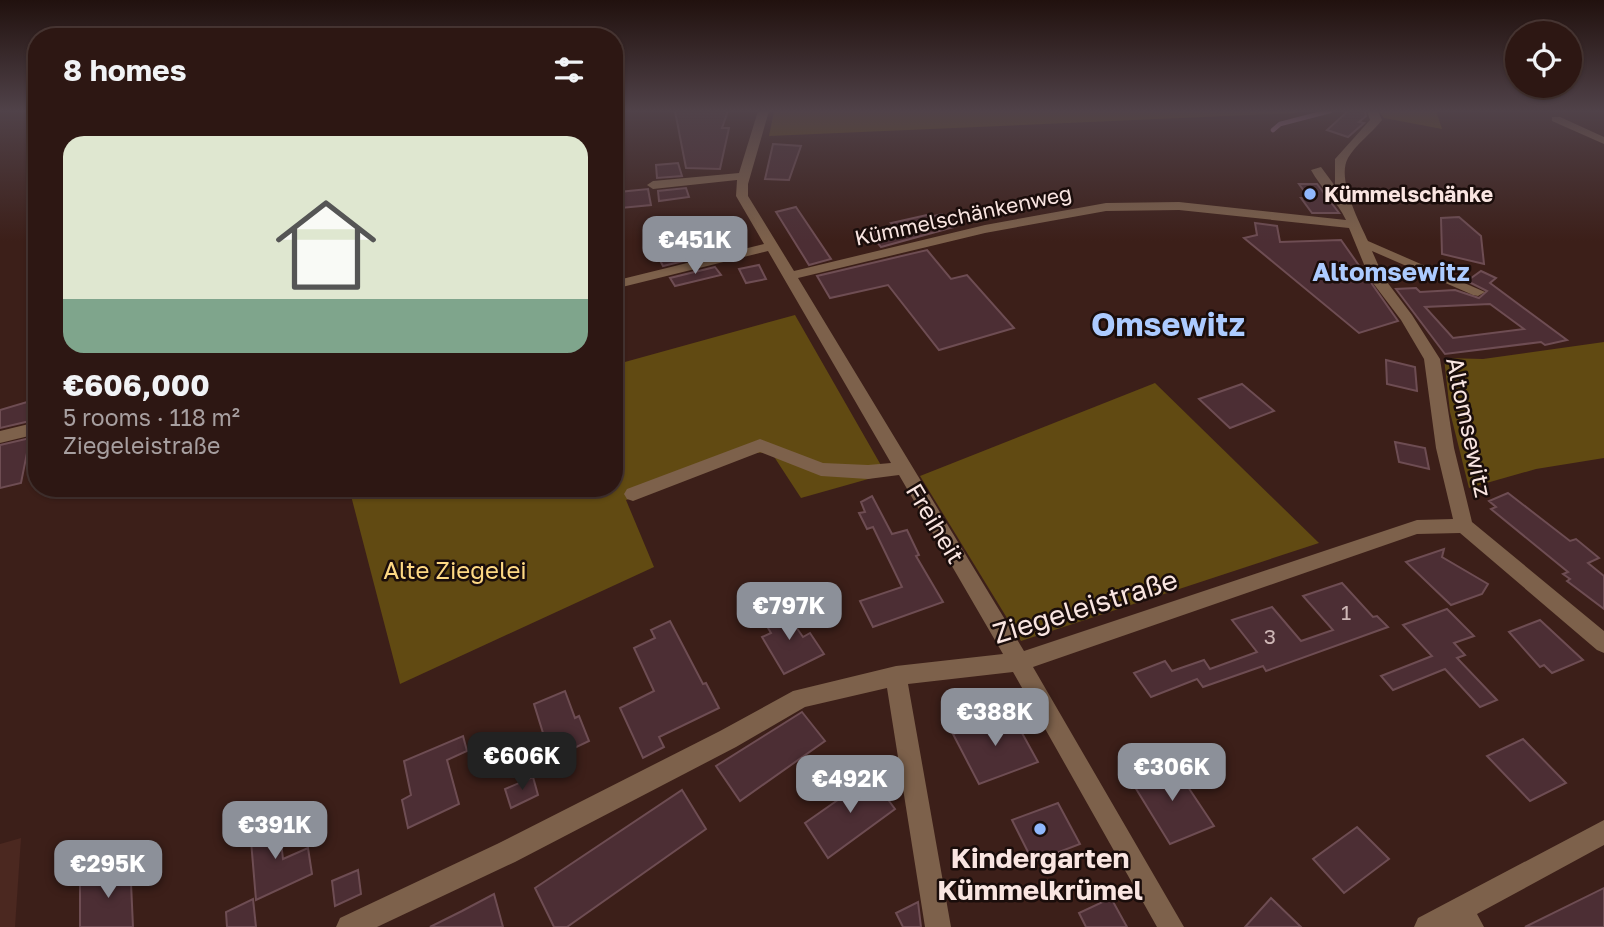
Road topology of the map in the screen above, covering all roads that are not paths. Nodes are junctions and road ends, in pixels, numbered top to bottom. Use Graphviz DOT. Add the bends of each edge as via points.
graph roads {
  1 [pos="751,154"];
  2 [pos="1344,154"];
  3 [pos="1317,170"];
  4 [pos="745,176"];
  5 [pos="653,185"];
  6 [pos="1345,203"];
  7 [pos="1356,225"];
  8 [pos="1364,245"];
  9 [pos="772,247"];
  10 [pos="789,276"];
  11 [pos="623,283"];
  12 [pos="1478,292"];
  13 [pos="28,430"];
  14 [pos="0,437"];
  15 [pos="903,468"];
  16 [pos="633,494"];
  17 [pos="1464,526"];
  18 [pos="1604,644"];
  19 [pos="1019,662"];
  20 [pos="896,676"];
  21 [pos="1604,832"];
  22 [pos="1464,918"];
  23 [pos="349,927"];
  24 [pos="938,927"];
  25 [pos="1171,927"];
  26 [pos="1427,927"];
  1 -- 4 [label="street, Freiheit"];
  2 -- 6 [label="street, Altomsewitz" via="1339,173"];
  3 -- 6 [label="street"];
  4 -- 5 [label="street"];
  4 -- 9 [label="street, Freiheit" via="742,196"];
  6 -- 7 [label="street, Altomsewitz"];
  7 -- 8 [label="street, Altomsewitz"];
  7 -- 10 [label="street, Kümmelschänkenweg" via="1179,206 1106,206 985,229"];
  8 -- 12 [label="street"];
  8 -- 17 [label="street, Altomsewitz" via="1377,279 1432,359 1445,448"];
  9 -- 10 [label="street, Freiheit"];
  9 -- 11 [label="street"];
  10 -- 15 [label="street, Freiheit"];
  13 -- 14 [label="street"];
  15 -- 16 [label="street" via="867,472 821,469 760,444"];
  15 -- 19 [label="street, Freiheit"];
  17 -- 18 [label="street, Altomsewitz"];
  17 -- 19 [label="street, Ziegeleistraße" via="1417,527"];
  19 -- 20 [label="street, Ziegeleistraße"];
  19 -- 25 [label="street, Freiheit"];
  20 -- 23 [label="street, Ziegeleistraße" via="801,698 506,853"];
  20 -- 24 [label="street"];
  21 -- 22 [label="street"];
  22 -- 26 [label="street"];
}
